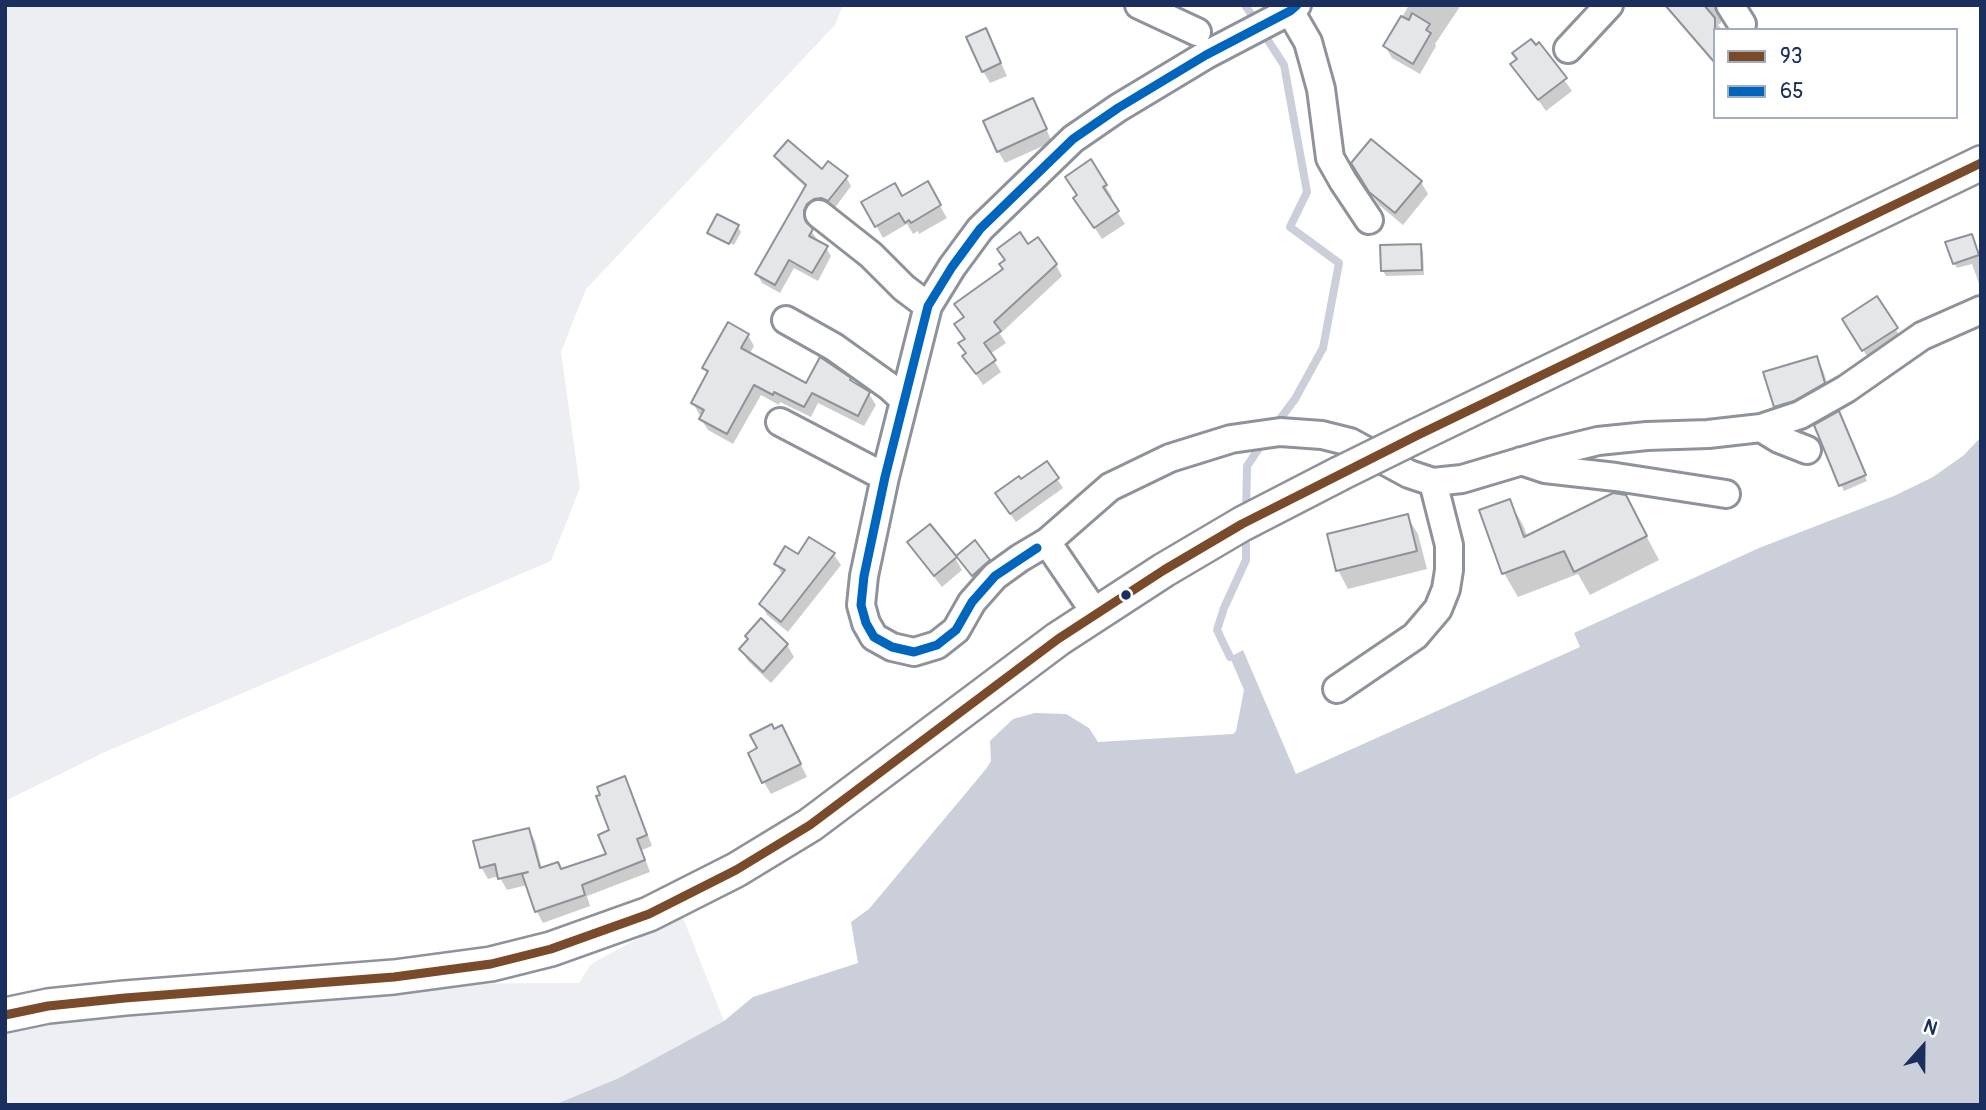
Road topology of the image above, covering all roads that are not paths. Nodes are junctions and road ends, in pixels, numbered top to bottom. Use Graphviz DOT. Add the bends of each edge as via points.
graph roads {
  1 [pos="1139,5"];
  2 [pos="1190,5"];
  3 [pos="1609,5"];
  4 [pos="1294,8"];
  5 [pos="1202,43"];
  6 [pos="1568,49"];
  7 [pos="1981,163"];
  8 [pos="820,214"];
  9 [pos="1369,220"];
  10 [pos="928,306"];
  11 [pos="1981,310"];
  12 [pos="786,320"];
  13 [pos="904,400"];
  14 [pos="780,422"];
  15 [pos="1761,428"];
  16 [pos="1807,450"];
  17 [pos="1521,461"];
  18 [pos="885,477"];
  19 [pos="1433,482"];
  20 [pos="1726,494"];
  21 [pos="1047,542"];
  22 [pos="1096,614"];
  23 [pos="1337,689"];
  24 [pos="5,1014"];
  1 -- 5 [label="street"];
  2 -- 5 [label="street"];
  3 -- 6 [label="street"];
  4 -- 5 [label="street"];
  4 -- 9 [label="street" via="1321,89 1330,158"];
  5 -- 10 [label="street" via="1073,139 980,229"];
  7 -- 22 [label="main road, bridge" via="1339,474 1242,524"];
  8 -- 10 [label="street"];
  10 -- 13 [label="street"];
  11 -- 15 [label="street" via="1922,336 1800,415"];
  12 -- 13 [label="street" via="834,347"];
  13 -- 18 [label="street"];
  14 -- 18 [label="street"];
  15 -- 16 [label="street"];
  15 -- 17 [label="street" via="1598,440"];
  17 -- 19 [label="street" via="1462,479"];
  17 -- 20 [label="street" via="1545,469"];
  18 -- 21 [label="street" via="861,606 874,637 892,647 914,652 937,646 956,630 995,576"];
  19 -- 21 [label="street" via="1350,442 1322,435 1268,433 1170,458 1110,487"];
  19 -- 23 [label="street" via="1449,545 1446,589 1438,609 1415,636"];
  21 -- 22 [label="street"];
  22 -- 24 [label="main road" via="810,825 736,870 607,930 491,964 394,977 125,998"];
}
